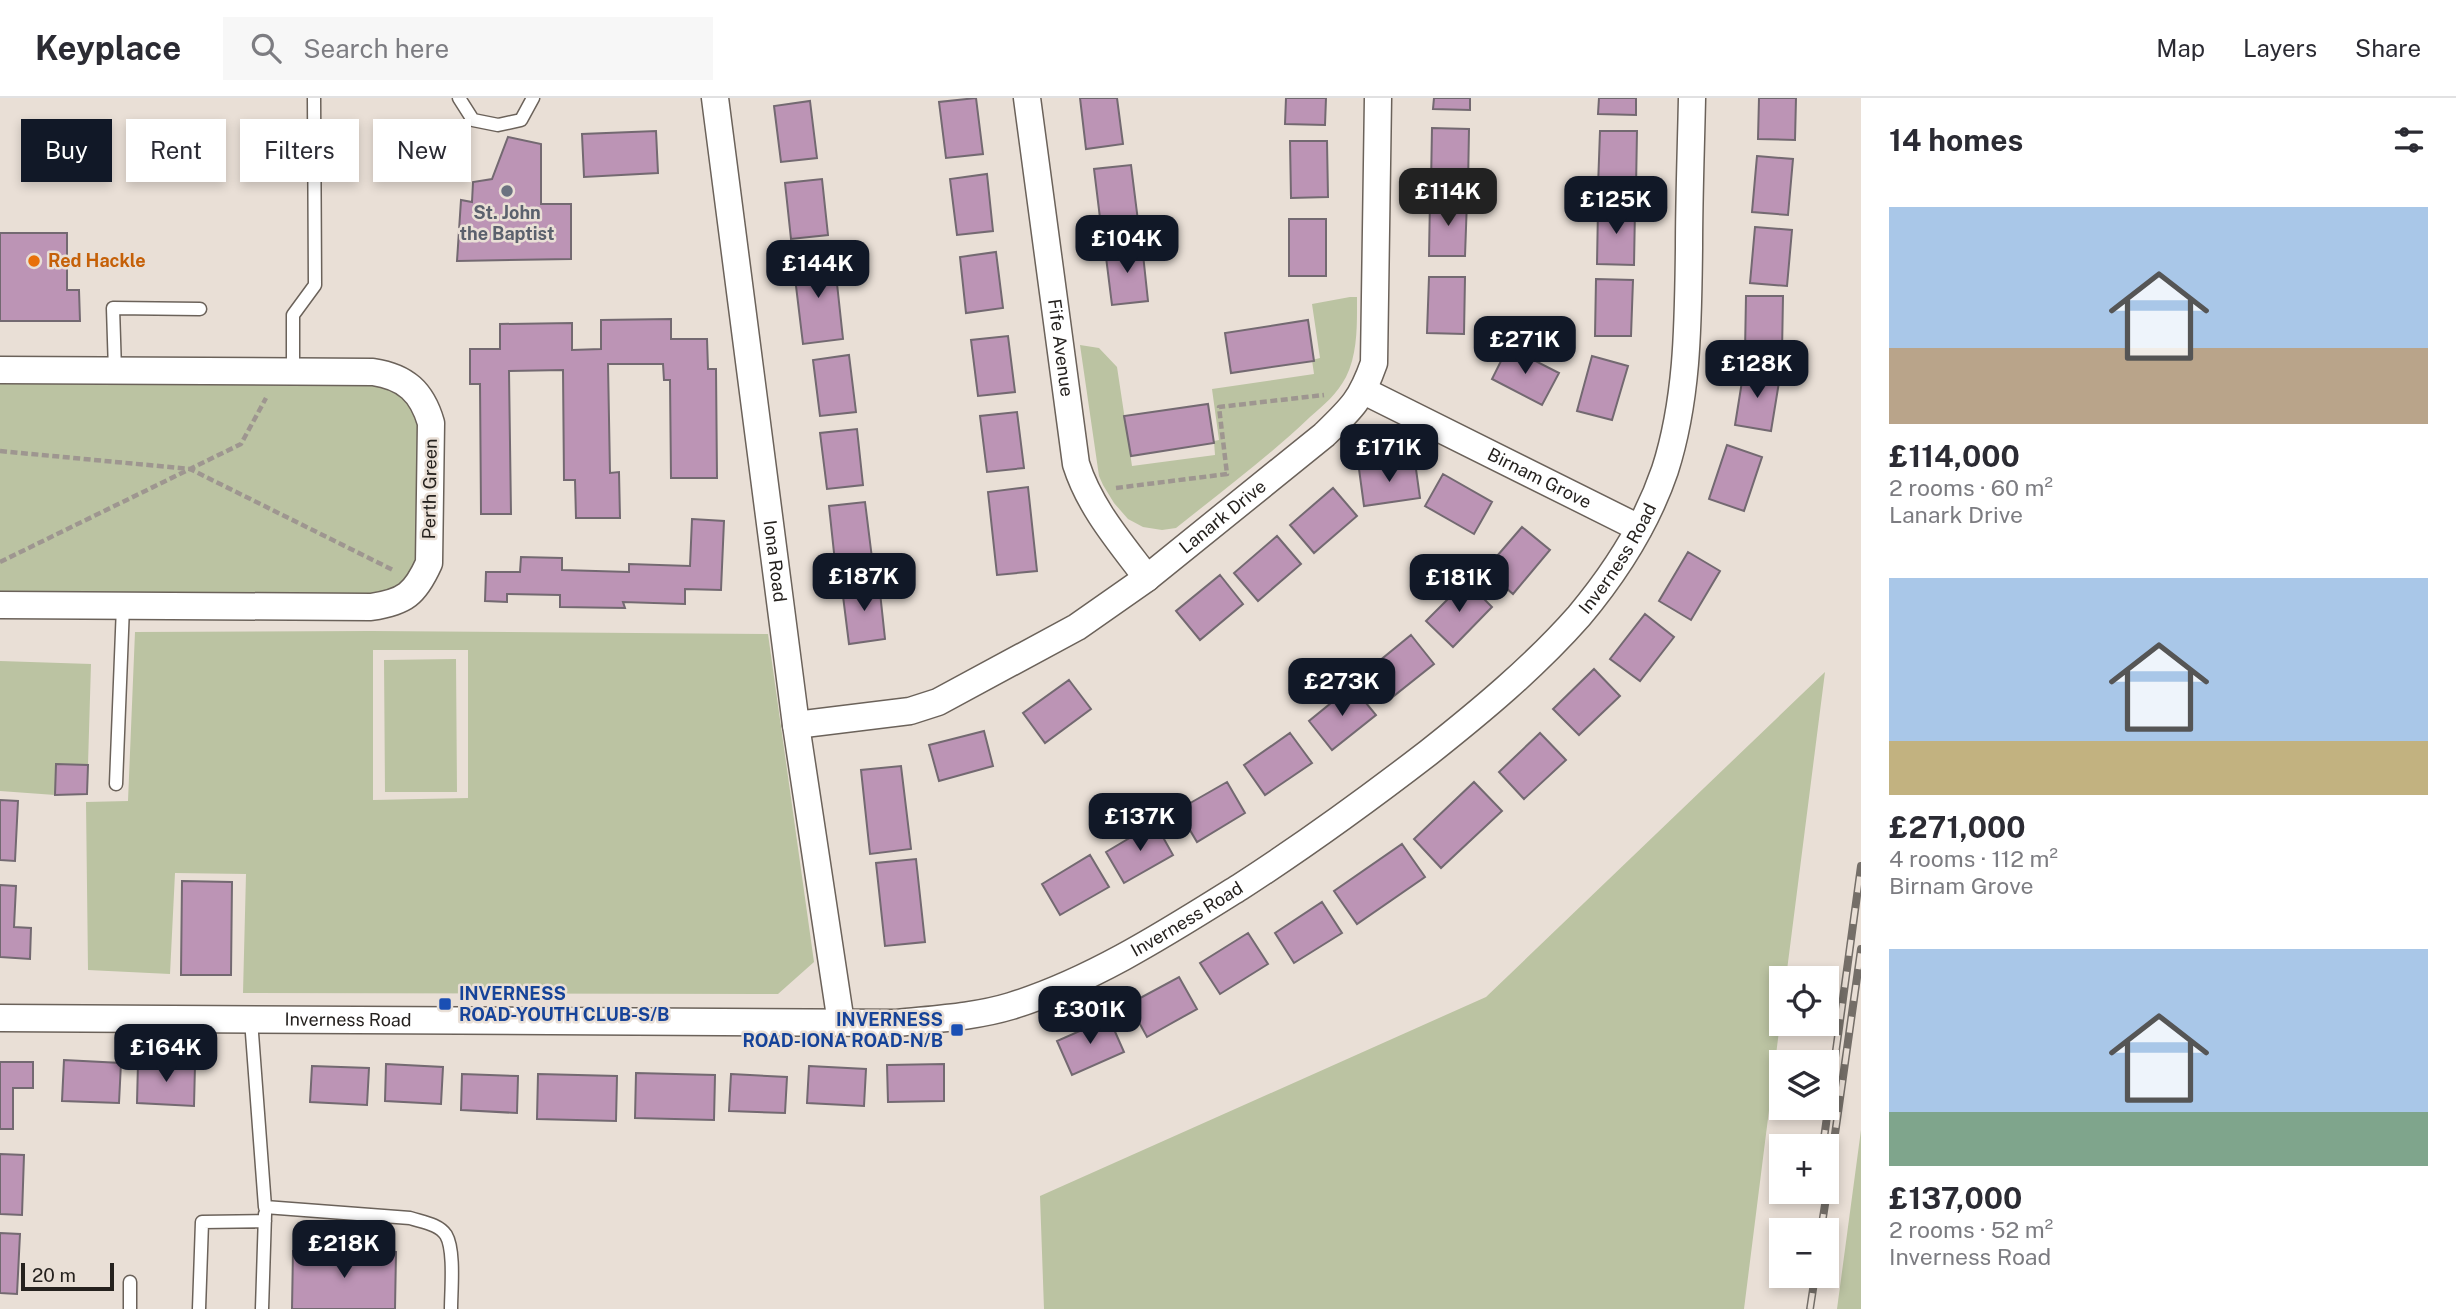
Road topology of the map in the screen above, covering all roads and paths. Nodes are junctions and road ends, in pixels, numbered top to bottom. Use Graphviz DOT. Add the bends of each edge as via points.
graph roads {
  1 [pos="314,98"];
  2 [pos="459,98"];
  3 [pos="533,98"];
  4 [pos="715,98"];
  5 [pos="1027,98"];
  6 [pos="1378,98"];
  7 [pos="1692,98"];
  8 [pos="200,309"];
  9 [pos="0,370"];
  10 [pos="115,371"];
  11 [pos="286,372"];
  12 [pos="1364,391"];
  13 [pos="1336,393"];
  14 [pos="0,451"];
  15 [pos="190,469"];
  16 [pos="1105,489"];
  17 [pos="1639,528"];
  18 [pos="0,562"];
  19 [pos="396,571"];
  20 [pos="1147,578"];
  21 [pos="0,605"];
  22 [pos="123,606"];
  23 [pos="796,725"];
  24 [pos="116,784"];
  25 [pos="0,1018"];
  26 [pos="251,1020"];
  27 [pos="841,1023"];
  28 [pos="265,1207"];
  29 [pos="265,1221"];
  30 [pos="131,1283"];
  31 [pos="130,1309"];
  32 [pos="199,1309"];
  33 [pos="262,1309"];
  34 [pos="451,1309"];
  1 -- 11 [label="lane" via="315,285 293,314"];
  2 -- 3 [label="lane" via="473,120 498,125 521,120"];
  4 -- 23 [label="street, Iona Road"];
  5 -- 20 [label="street, Fife Avenue" via="1076,464 1096,509"];
  6 -- 12 [label="street, Lanark Drive" via="1376,328 1374,363"];
  7 -- 17 [label="street, Inverness Road" via="1688,342 1678,421 1664,472"];
  8 -- 10 [label="lane" via="113,308"];
  9 -- 10 [label="street, Perth Green"];
  10 -- 11 [label="street, Perth Green"];
  11 -- 15 [label="path" via="241,444"];
  11 -- 22 [label="street, Perth Green" via="388,374 413,389 426,404 431,423 429,562 421,581 406,598 371,607"];
  12 -- 17 [label="street, Birnam Grove"];
  12 -- 20 [label="street, Lanark Drive" via="1324,435"];
  13 -- 16 [label="path" via="1219,407 1227,474"];
  14 -- 15 [label="path"];
  15 -- 18 [label="path"];
  15 -- 19 [label="path"];
  17 -- 27 [label="street, Inverness Road" via="1578,616 1524,672 1335,823 1194,916 1072,982 1009,1007 897,1023"];
  20 -- 23 [label="street, Lanark Drive" via="1077,627 938,702 910,711"];
  21 -- 22 [label="street, Perth Green"];
  22 -- 24 [label="lane"];
  23 -- 27 [label="street, Iona Road"];
  25 -- 26 [label="street, Inverness Road"];
  26 -- 27 [label="street, Inverness Road"];
  26 -- 28 [label="lane"];
  28 -- 29 [label="lane"];
  28 -- 34 [label="lane" via="410,1218 433,1225 446,1235 450,1250"];
  29 -- 32 [label="lane" via="202,1222"];
  29 -- 33 [label="lane"];
  30 -- 31 [label="lane"];
}
